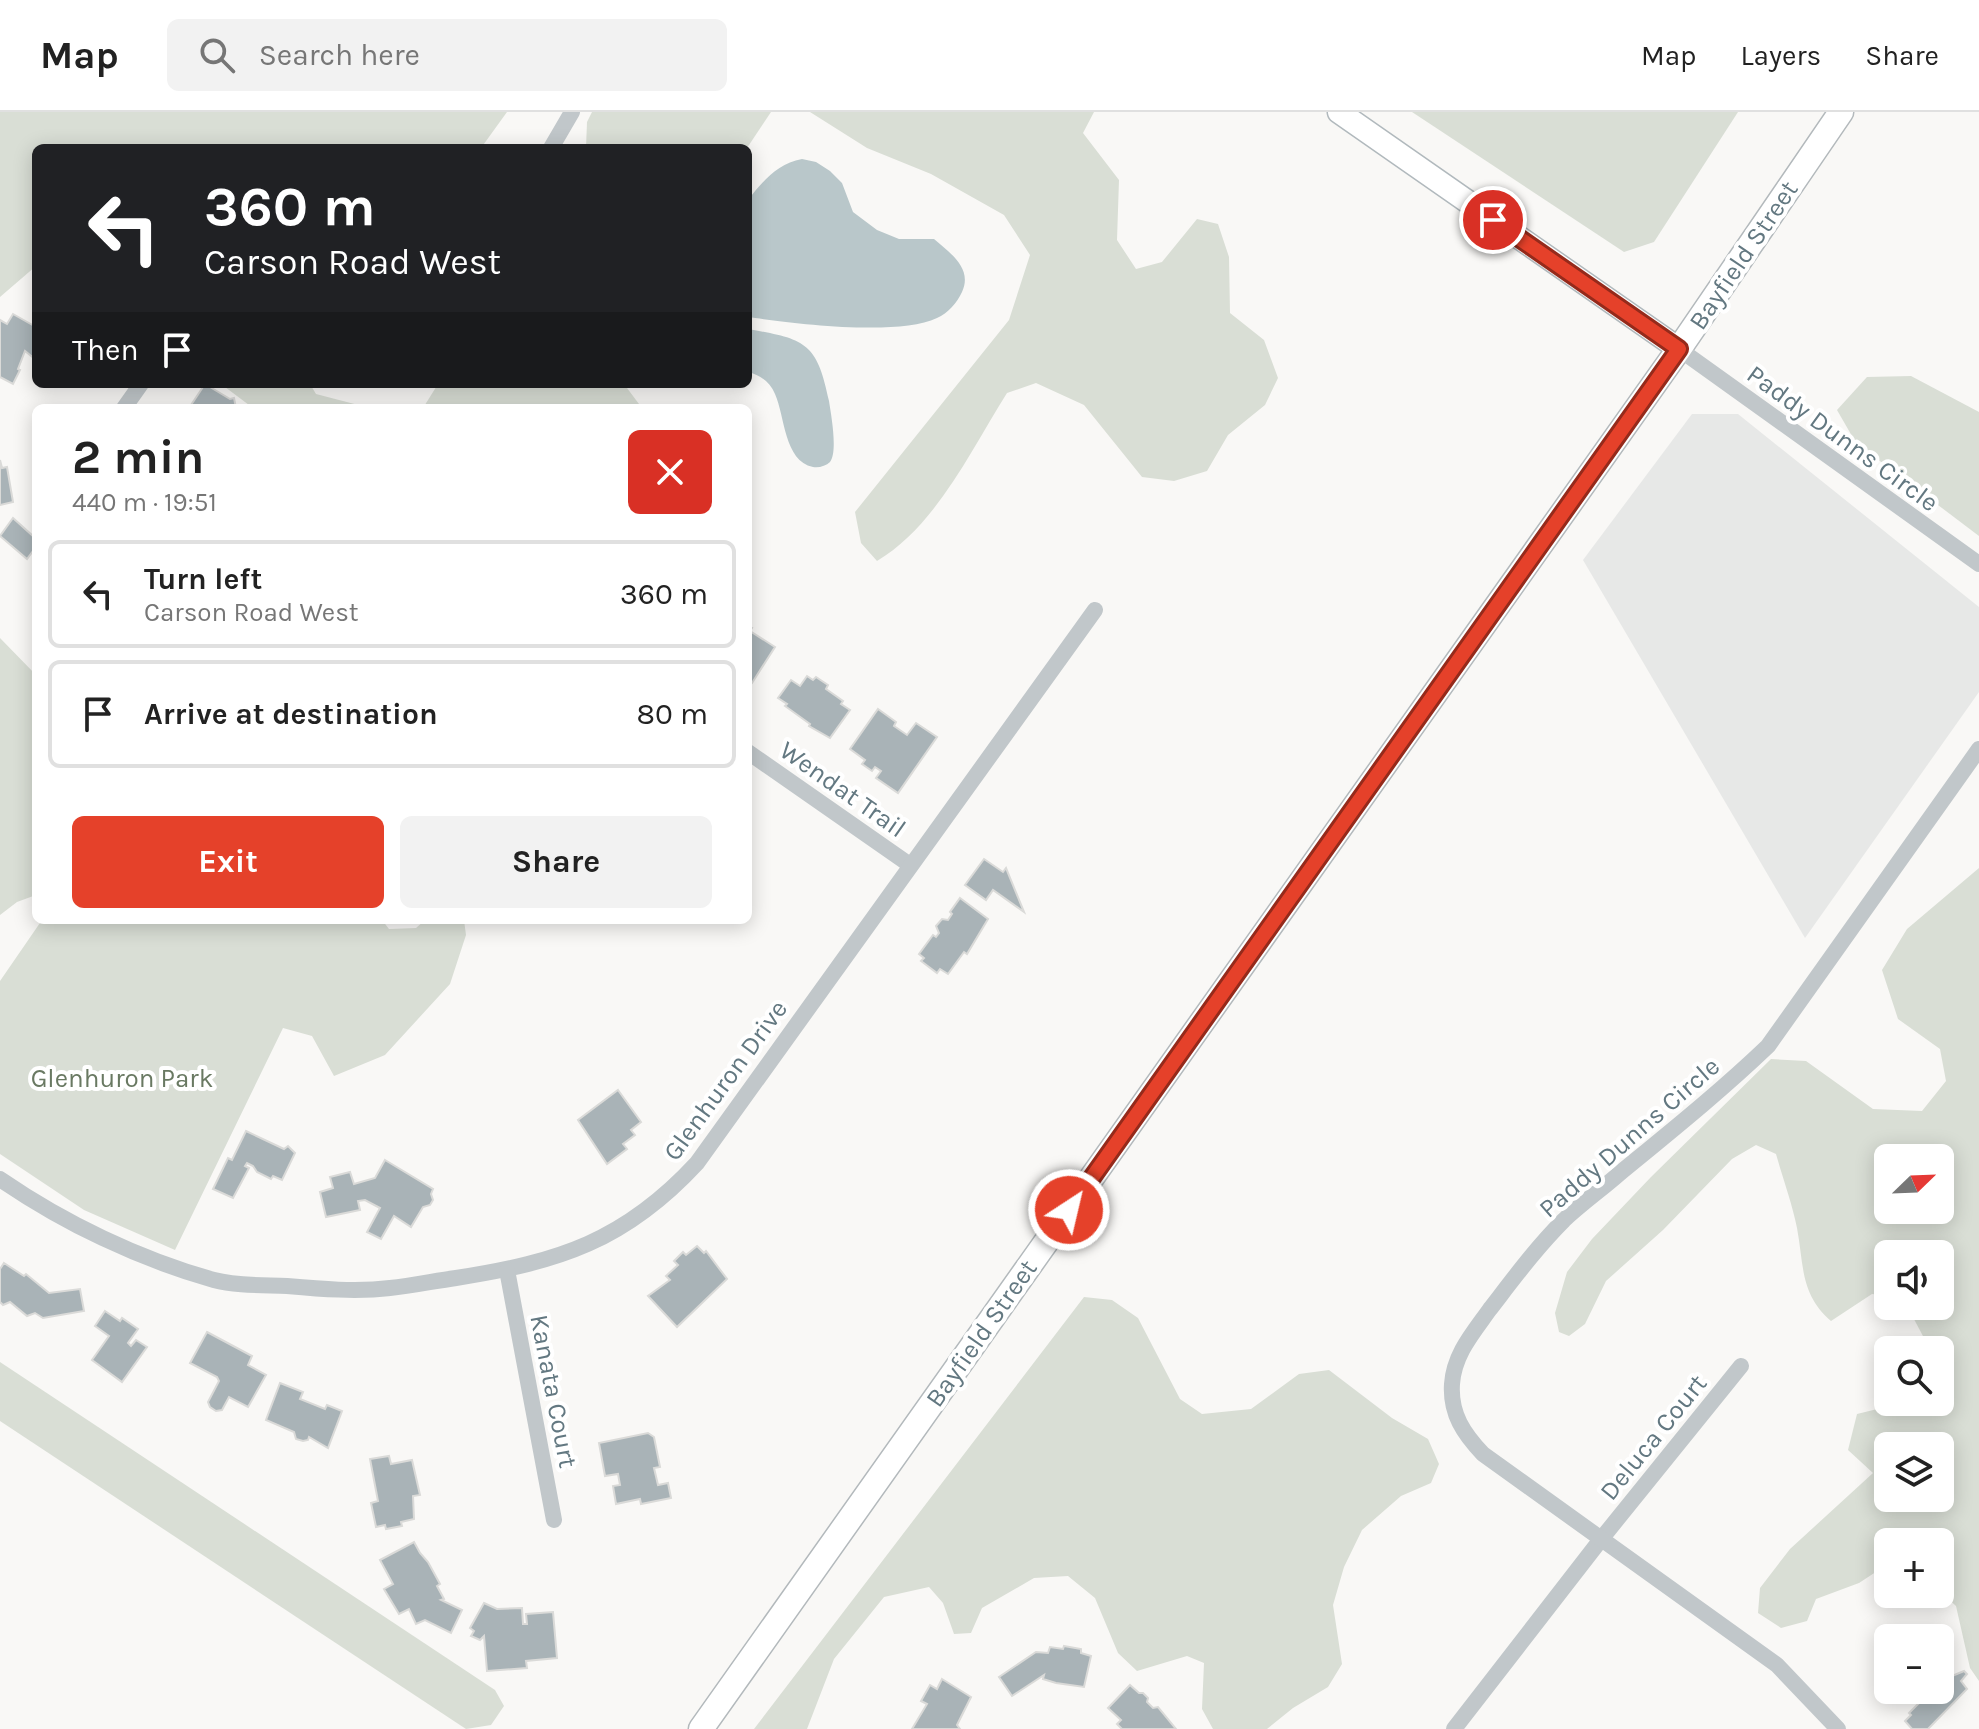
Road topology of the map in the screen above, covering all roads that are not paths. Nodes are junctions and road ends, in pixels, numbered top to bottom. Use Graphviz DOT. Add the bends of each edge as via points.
graph roads {
  1 [pos="572,112"];
  2 [pos="1339,112"];
  3 [pos="1841,112"];
  4 [pos="553,144"];
  5 [pos="1679,349"];
  6 [pos="1979,564"];
  7 [pos="1095,610"];
  8 [pos="1979,749"];
  9 [pos="752,755"];
  10 [pos="910,865"];
  11 [pos="0,1179"];
  12 [pos="507,1270"];
  13 [pos="1741,1366"];
  14 [pos="554,1520"];
  15 [pos="1602,1538"];
  16 [pos="701,1729"];
  17 [pos="1454,1729"];
  18 [pos="1838,1729"];
  1 -- 4 [label="street"];
  2 -- 5 [label="street"];
  3 -- 5 [label="main road, Bayfield Street"];
  5 -- 6 [label="street, Paddy Dunns Circle"];
  5 -- 16 [label="main road, Bayfield Street"];
  7 -- 10 [label="street, Glenhuron Drive"];
  8 -- 15 [label="street, Paddy Dunns Circle" via="1768,1046 1558,1227 1531,1255 1459,1355 1452,1397 1466,1436 1483,1454"];
  9 -- 10 [label="street, Wendat Trail"];
  10 -- 12 [label="street, Glenhuron Drive" via="679,1182 645,1212 602,1238"];
  11 -- 12 [label="street, Glenhuron Drive" via="128,1249 217,1281 388,1289"];
  12 -- 14 [label="street, Kanata Court"];
  13 -- 15 [label="street, Deluca Court"];
  15 -- 17 [label="street"];
  15 -- 18 [label="street, Paddy Dunns Circle" via="1777,1665"];
}
